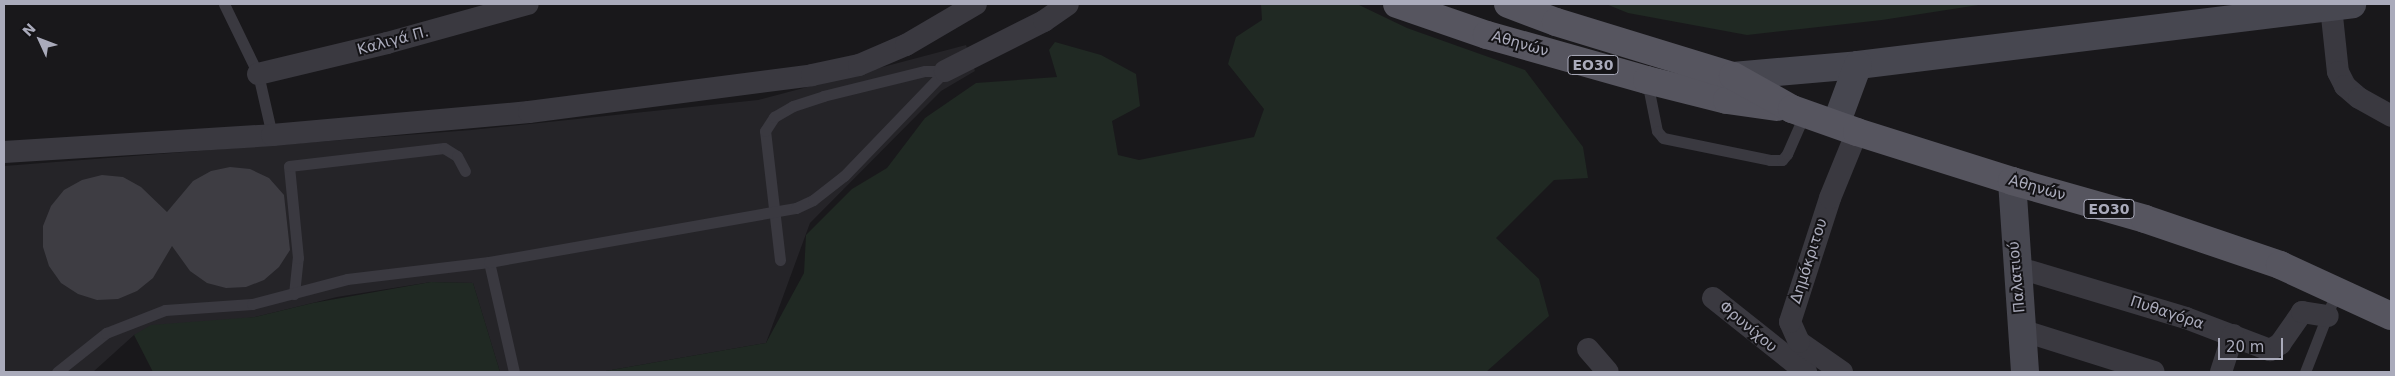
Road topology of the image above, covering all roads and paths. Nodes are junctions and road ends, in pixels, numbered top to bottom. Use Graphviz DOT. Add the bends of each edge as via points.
graph roads {
  1 [pos="224,4"];
  2 [pos="528,4"];
  3 [pos="976,4"];
  4 [pos="1068,4"];
  5 [pos="1398,4"];
  6 [pos="1508,4"];
  7 [pos="2342,5"];
  8 [pos="2233,12"];
  9 [pos="1858,64"];
  10 [pos="945,71"];
  11 [pos="258,74"];
  12 [pos="1647,80"];
  13 [pos="1730,88"];
  14 [pos="1798,111"];
  15 [pos="2391,116"];
  16 [pos="1847,128"];
  17 [pos="272,136"];
  18 [pos="4,152"];
  19 [pos="465,171"];
  20 [pos="2012,181"];
  21 [pos="774,213"];
  22 [pos="780,260"];
  23 [pos="489,262"];
  24 [pos="2016,267"];
  25 [pos="2337,290"];
  26 [pos="294,294"];
  27 [pos="1713,298"];
  28 [pos="2328,316"];
  29 [pos="2391,316"];
  30 [pos="2021,330"];
  31 [pos="2233,335"];
  32 [pos="1588,349"];
  33 [pos="1802,371"];
  34 [pos="2309,371"];
  35 [pos="57,372"];
  36 [pos="514,372"];
  37 [pos="1608,372"];
  38 [pos="1842,372"];
  39 [pos="2025,372"];
  40 [pos="2154,372"];
  41 [pos="2221,372"];
  1 -- 11 [label="lane"];
  2 -- 11 [label="street, Καλιγά Π."];
  3 -- 17 [label="street" via="906,45 858,65 812,76 529,112"];
  4 -- 10 [label="street" via="1044,21"];
  5 -- 12 [label="main road, Αθηνών / ΕΟ30" via="1487,35"];
  6 -- 13 [label="main road, Αθηνών / ΕΟ30"];
  7 -- 8 [label="street"];
  7 -- 15 [label="street" via="2338,72 2359,98"];
  8 -- 9 [label="street"];
  9 -- 13 [label="street"];
  9 -- 16 [label="street"];
  10 -- 21 [label="lane" via="844,176 813,200"];
  10 -- 21 [label="lane" via="925,71 832,94 793,106 774,117 766,131"];
  11 -- 17 [label="lane"];
  12 -- 13 [label="main road, Αθηνών / ΕΟ30"];
  12 -- 14 [label="lane" via="1657,131 1663,138 1770,160 1782,160 1787,154"];
  13 -- 14 [label="main road, Αθηνών / ΕΟ30"];
  14 -- 16 [label="main road, Αθηνών / ΕΟ30"];
  16 -- 20 [label="main road, Αθηνών / ΕΟ30"];
  16 -- 38 [label="street, Δημόκριτου" via="1830,198 1790,322 1799,342"];
  17 -- 18 [label="street"];
  19 -- 26 [label="lane" via="457,156 444,148 289,166 298,258"];
  20 -- 24 [label="street, Παλατιού"];
  20 -- 25 [label="main road, Αθηνών / ΕΟ30" via="2145,219 2280,266"];
  21 -- 22 [label="lane"];
  21 -- 23 [label="lane"];
  23 -- 26 [label="lane" via="347,279"];
  23 -- 36 [label="lane"];
  24 -- 30 [label="street, Παλατιού"];
  24 -- 31 [label="street, Πυθαγόρα"];
  25 -- 28 [label="lane"];
  25 -- 29 [label="main road, Αθηνών / ΕΟ30"];
  26 -- 35 [label="lane" via="252,304 148,314 106,333"];
  27 -- 33 [label="street, Φρυνίχου"];
  28 -- 31 [label="street, Πυθαγόρα" via="2302,312 2275,349 2270,350"];
  28 -- 34 [label="lane"];
  30 -- 39 [label="street, Παλατιού"];
  30 -- 40 [label="street"];
  31 -- 41 [label="street"];
  32 -- 37 [label="street"];
}
